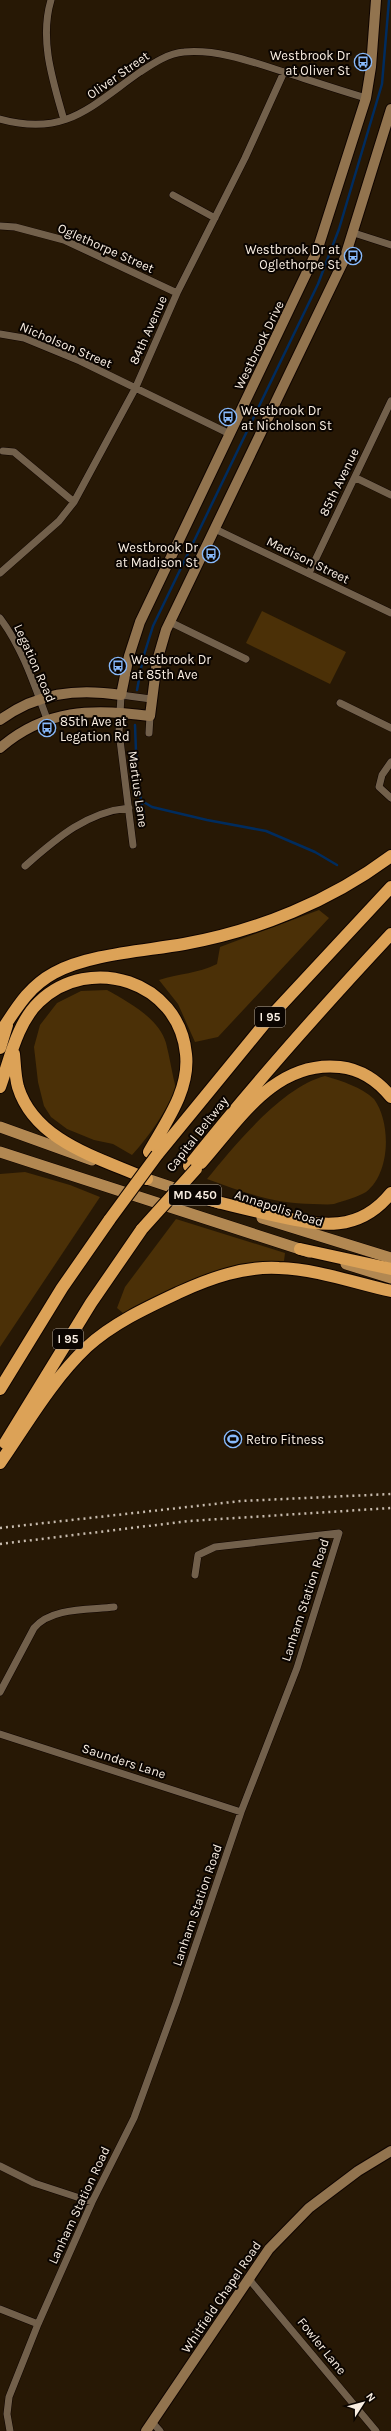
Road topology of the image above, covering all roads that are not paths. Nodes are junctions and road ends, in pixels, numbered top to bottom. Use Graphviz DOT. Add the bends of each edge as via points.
graph roads {
  1 [pos="51,0"];
  2 [pos="376,0"];
  3 [pos="284,72"];
  4 [pos="366,98"];
  5 [pos="391,109"];
  6 [pos="0,119"];
  7 [pos="64,120"];
  8 [pos="173,195"];
  9 [pos="215,218"];
  10 [pos="0,226"];
  11 [pos="354,233"];
  12 [pos="391,245"];
  13 [pos="177,293"];
  14 [pos="0,334"];
  15 [pos="135,388"];
  16 [pos="391,401"];
  17 [pos="230,434"];
  18 [pos="3,451"];
  19 [pos="356,478"];
  20 [pos="391,495"];
  21 [pos="74,502"];
  22 [pos="215,529"];
  23 [pos="0,573"];
  24 [pos="309,573"];
  25 [pos="391,613"];
  26 [pos="0,618"];
  27 [pos="170,622"];
  28 [pos="246,659"];
  29 [pos="121,695"];
  30 [pos="39,698"];
  31 [pos="151,700"];
  32 [pos="340,703"];
  33 [pos="119,712"];
  34 [pos="150,716"];
  35 [pos="47,719"];
  36 [pos="0,720"];
  37 [pos="391,728"];
  38 [pos="150,733"];
  39 [pos="0,748"];
  40 [pos="391,762"];
  41 [pos="391,798"];
  42 [pos="129,808"];
  43 [pos="133,845"];
  44 [pos="391,856"];
  45 [pos="25,866"];
  46 [pos="391,887"];
  47 [pos="391,934"];
  48 [pos="9,1020"];
  49 [pos="0,1033"];
  50 [pos="0,1048"];
  51 [pos="14,1050"];
  52 [pos="0,1087"];
  53 [pos="391,1096"];
  54 [pos="0,1127"];
  55 [pos="0,1152"];
  56 [pos="153,1153"];
  57 [pos="193,1167"];
  58 [pos="147,1179"];
  59 [pos="391,1193"];
  60 [pos="210,1200"];
  61 [pos="300,1249"];
  62 [pos="391,1258"];
  63 [pos="391,1269"];
  64 [pos="391,1278"];
  65 [pos="391,1291"];
  66 [pos="0,1389"];
  67 [pos="0,1452"];
  68 [pos="0,1463"];
  69 [pos="195,1575"];
  70 [pos="114,1607"];
  71 [pos="0,1692"];
  72 [pos="0,1734"];
  73 [pos="241,1812"];
  74 [pos="391,2152"];
  75 [pos="0,2166"];
  76 [pos="92,2202"];
  77 [pos="248,2278"];
  78 [pos="0,2309"];
  79 [pos="38,2324"];
  80 [pos="152,2422"];
  81 [pos="10,2431"];
  82 [pos="146,2431"];
  83 [pos="160,2431"];
  84 [pos="376,2431"];
  1 -- 7 [label="street" via="47,22 48,56"];
  2 -- 4 [label="street, Westbrook Drive"];
  3 -- 4 [label="street, Oliver Street"];
  3 -- 7 [label="street, Oliver Street" via="219,54 183,52 146,68 88,110"];
  3 -- 9 [label="street, 84th Avenue"];
  4 -- 17 [label="street, Westbrook Drive" via="317,251"];
  5 -- 11 [label="street"];
  6 -- 7 [label="street, Oliver Street" via="28,125"];
  8 -- 9 [label="street"];
  9 -- 13 [label="street, 84th Avenue"];
  10 -- 13 [label="street, Oglethorpe Street" via="15,227 64,240"];
  11 -- 12 [label="street"];
  11 -- 22 [label="street" via="330,290"];
  13 -- 15 [label="street, 84th Avenue"];
  14 -- 15 [label="street, Nicholson Street" via="24,338 80,361"];
  15 -- 17 [label="street, Nicholson Street"];
  15 -- 21 [label="street, 84th Avenue"];
  16 -- 19 [label="street, 85th Avenue"];
  17 -- 29 [label="street, Westbrook Drive" via="140,622 129,656"];
  18 -- 21 [label="street" via="14,452"];
  19 -- 20 [label="street"];
  19 -- 24 [label="street, 85th Avenue"];
  21 -- 23 [label="street, 84th Avenue" via="59,521"];
  22 -- 24 [label="street, Madison Street"];
  22 -- 27 [label="street"];
  24 -- 25 [label="street, Madison Street"];
  26 -- 30 [label="street, Legation Road" via="15,642"];
  27 -- 28 [label="street"];
  27 -- 31 [label="street" via="157,661"];
  29 -- 30 [label="street" via="74,692"];
  29 -- 31 [label="street"];
  29 -- 33 [label="street, Westbrook Drive"];
  30 -- 35 [label="street, Legation Road"];
  30 -- 36 [label="street"];
  31 -- 34 [label="street"];
  32 -- 37 [label="street"];
  33 -- 34 [label="street"];
  33 -- 35 [label="street" via="75,713"];
  33 -- 42 [label="street, Martius Lane" via="123,776"];
  34 -- 38 [label="street"];
  35 -- 39 [label="street" via="24,730"];
  40 -- 41 [label="street" via="382,775 379,787"];
  42 -- 43 [label="street, Martius Lane"];
  42 -- 45 [label="street" via="105,812 85,820"];
  44 -- 48 [label="highway" via="326,896 263,923 206,940 118,955 54,972 26,993"];
  46 -- 56 [label="highway, Capital Beltway / I 95" via="270,1017"];
  47 -- 57 [label="highway, Capital Beltway / I 95" via="294,1038 239,1102"];
  48 -- 49 [label="highway"];
  48 -- 50 [label="highway"];
  51 -- 52 [label="highway"];
  51 -- 56 [label="highway" via="28,1015 38,1002 64,984 102,977 118,978 150,992 174,1019 182,1036 186,1054 186,1074 180,1095"];
  51 -- 58 [label="highway" via="18,1086 30,1112 41,1126 65,1142"];
  53 -- 57 [label="highway" via="374,1080 345,1067 329,1066 298,1071 285,1076 264,1092"];
  54 -- 58 [label="main road, Annapolis Road / MD 450"];
  55 -- 61 [label="main road, MD 450"];
  56 -- 66 [label="highway, Capital Beltway / I 95, bridge" via="62,1288"];
  57 -- 67 [label="highway, Capital Beltway / I 95, bridge" via="142,1229 91,1303"];
  58 -- 60 [label="main road, Annapolis Road / MD 450"];
  59 -- 60 [label="highway" via="384,1202 358,1219 336,1225 303,1222"];
  60 -- 62 [label="main road, Annapolis Road / MD 450"];
  61 -- 63 [label="highway"];
  61 -- 64 [label="main road, MD 450"];
  65 -- 68 [label="highway" via="301,1270 279,1268 238,1271 196,1285 123,1321 88,1347 59,1378"];
  69 -- 73 [label="street, Lanham Station Road" via="198,1555 215,1547 339,1533 297,1668"];
  70 -- 71 [label="street" via="62,1613 41,1621 34,1628"];
  72 -- 73 [label="street, Saunders Lane"];
  73 -- 76 [label="street, Lanham Station Road" via="134,2118"];
  74 -- 77 [label="street, Whitfield Chapel Road" via="358,2171 309,2208 269,2249"];
  75 -- 76 [label="street" via="34,2183"];
  76 -- 79 [label="street, Lanham Station Road"];
  77 -- 80 [label="street, Whitfield Chapel Road"];
  77 -- 84 [label="street, Fowler Lane"];
  78 -- 79 [label="street"];
  79 -- 81 [label="street, Lanham Station Road" via="9,2397 7,2414"];
  80 -- 82 [label="street, Whitfield Chapel Road"];
  80 -- 83 [label="street"];
}
